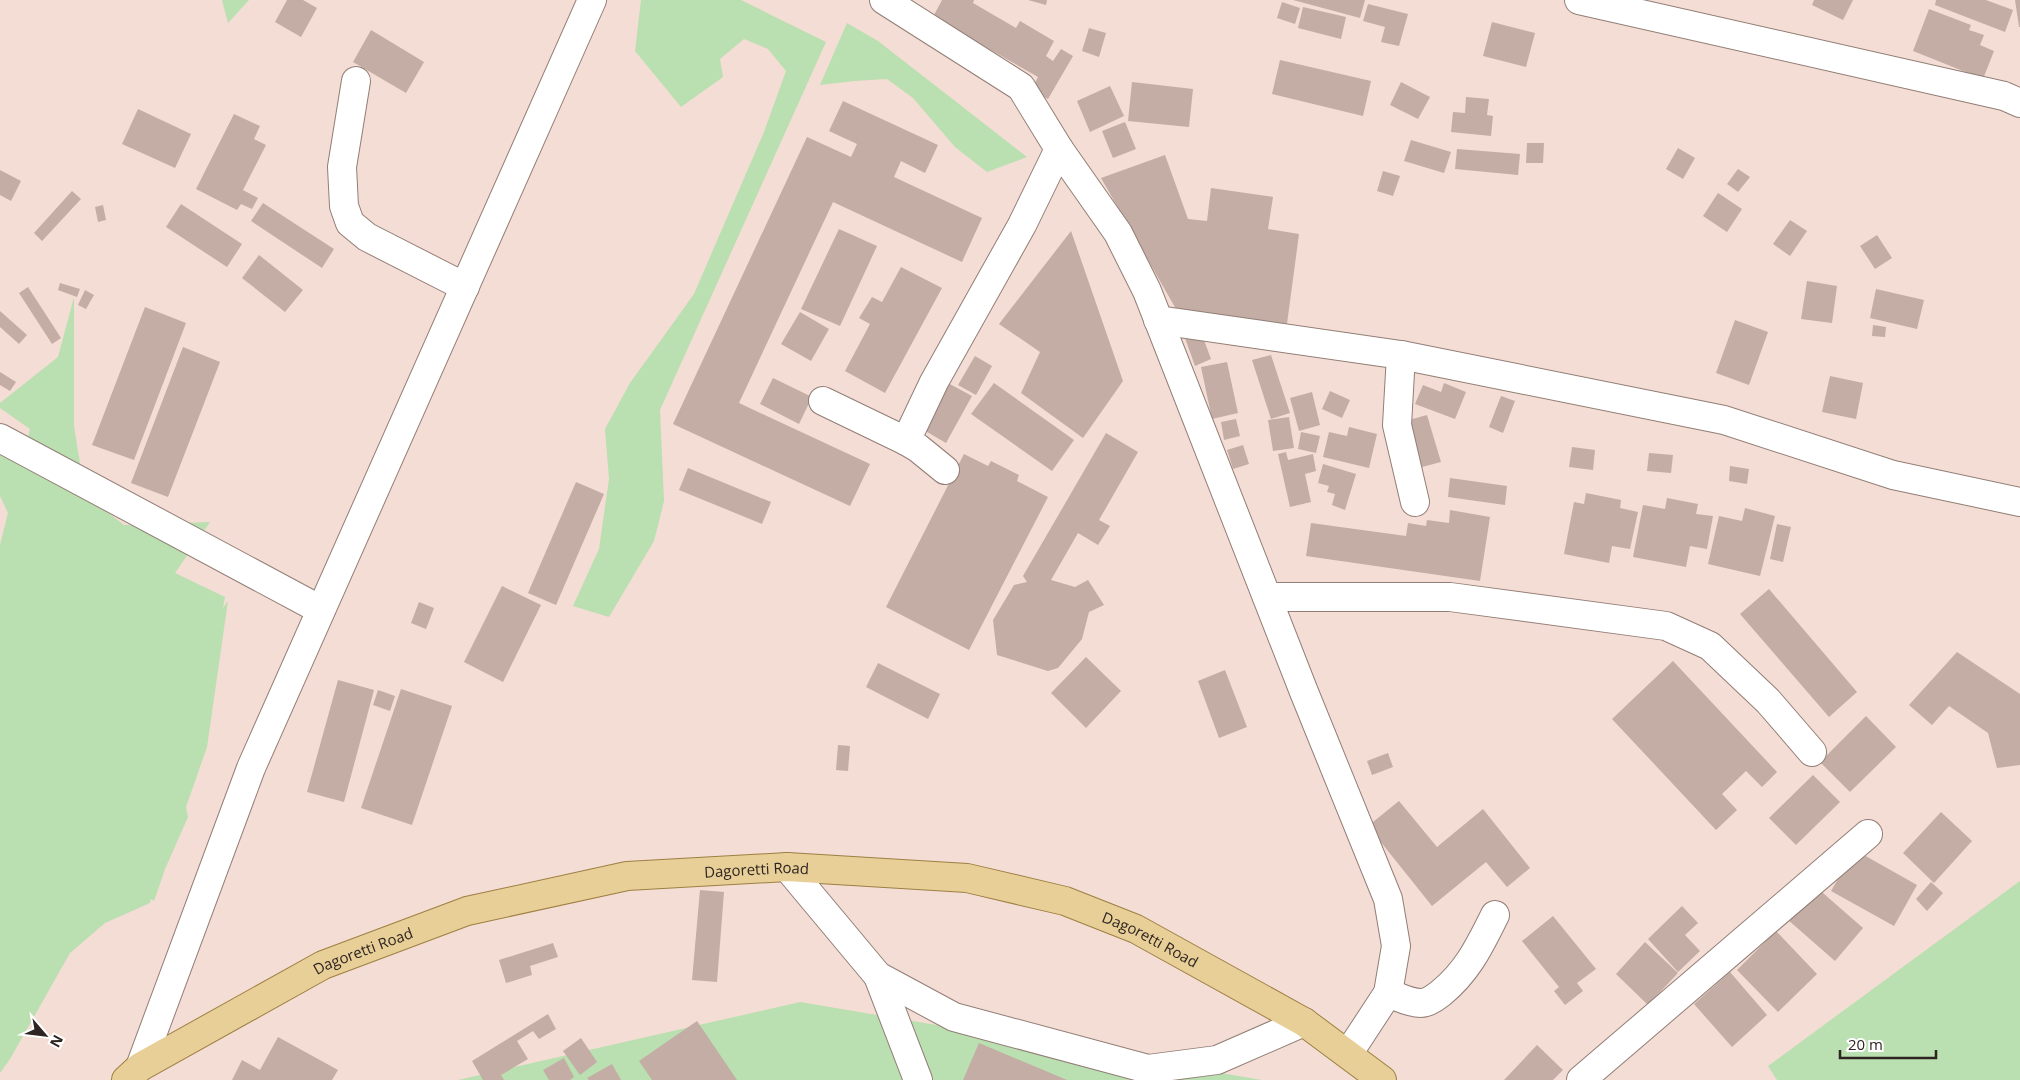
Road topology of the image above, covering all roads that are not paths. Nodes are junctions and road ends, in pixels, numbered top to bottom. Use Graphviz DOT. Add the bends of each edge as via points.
graph roads {
  1 [pos="592,0"];
  2 [pos="1580,0"];
  3 [pos="893,2"];
  4 [pos="356,81"];
  5 [pos="2020,103"];
  6 [pos="1059,149"];
  7 [pos="465,287"];
  8 [pos="1158,320"];
  9 [pos="1401,355"];
  10 [pos="823,401"];
  11 [pos="0,438"];
  12 [pos="906,441"];
  13 [pos="944,470"];
  14 [pos="1415,502"];
  15 [pos="2020,502"];
  16 [pos="1267,597"];
  17 [pos="321,610"];
  18 [pos="1812,752"];
  19 [pos="1868,834"];
  20 [pos="787,867"];
  21 [pos="1495,914"];
  22 [pos="878,976"];
  23 [pos="1388,992"];
  24 [pos="1304,1022"];
  25 [pos="1348,1054"];
  26 [pos="133,1073"];
  27 [pos="1144,1075"];
  28 [pos="918,1080"];
  29 [pos="1382,1080"];
  30 [pos="1581,1080"];
  1 -- 7 [label="street"];
  2 -- 5 [label="street" via="2004,96"];
  3 -- 6 [label="street" via="1021,87"];
  4 -- 7 [label="street" via="342,167 344,206 350,223 367,237"];
  6 -- 8 [label="street" via="1118,233"];
  6 -- 12 [label="street" via="1022,225 934,382"];
  7 -- 17 [label="street"];
  8 -- 9 [label="street"];
  8 -- 16 [label="street"];
  9 -- 14 [label="street" via="1397,424"];
  9 -- 15 [label="street" via="1724,420 1893,475"];
  10 -- 12 [label="street"];
  11 -- 17 [label="street"];
  12 -- 13 [label="street"];
  16 -- 18 [label="street" via="1450,597 1666,626 1710,646 1768,701"];
  16 -- 23 [label="street" via="1388,899 1396,946"];
  17 -- 26 [label="street" via="251,768"];
  19 -- 30 [label="street"];
  20 -- 22 [label="street"];
  20 -- 24 [label="main road, Dagoretti Road" via="967,878 1066,902 1136,929"];
  20 -- 26 [label="main road, Dagoretti Road" via="627,876 468,911 323,965"];
  21 -- 23 [label="street" via="1474,956 1456,981 1436,997 1423,1004"];
  22 -- 27 [label="street" via="954,1017"];
  22 -- 28 [label="street"];
  23 -- 25 [label="street"];
  24 -- 25 [label="main road, Dagoretti Road"];
  24 -- 27 [label="street" via="1217,1060"];
  25 -- 29 [label="main road, Dagoretti Road"];
}
